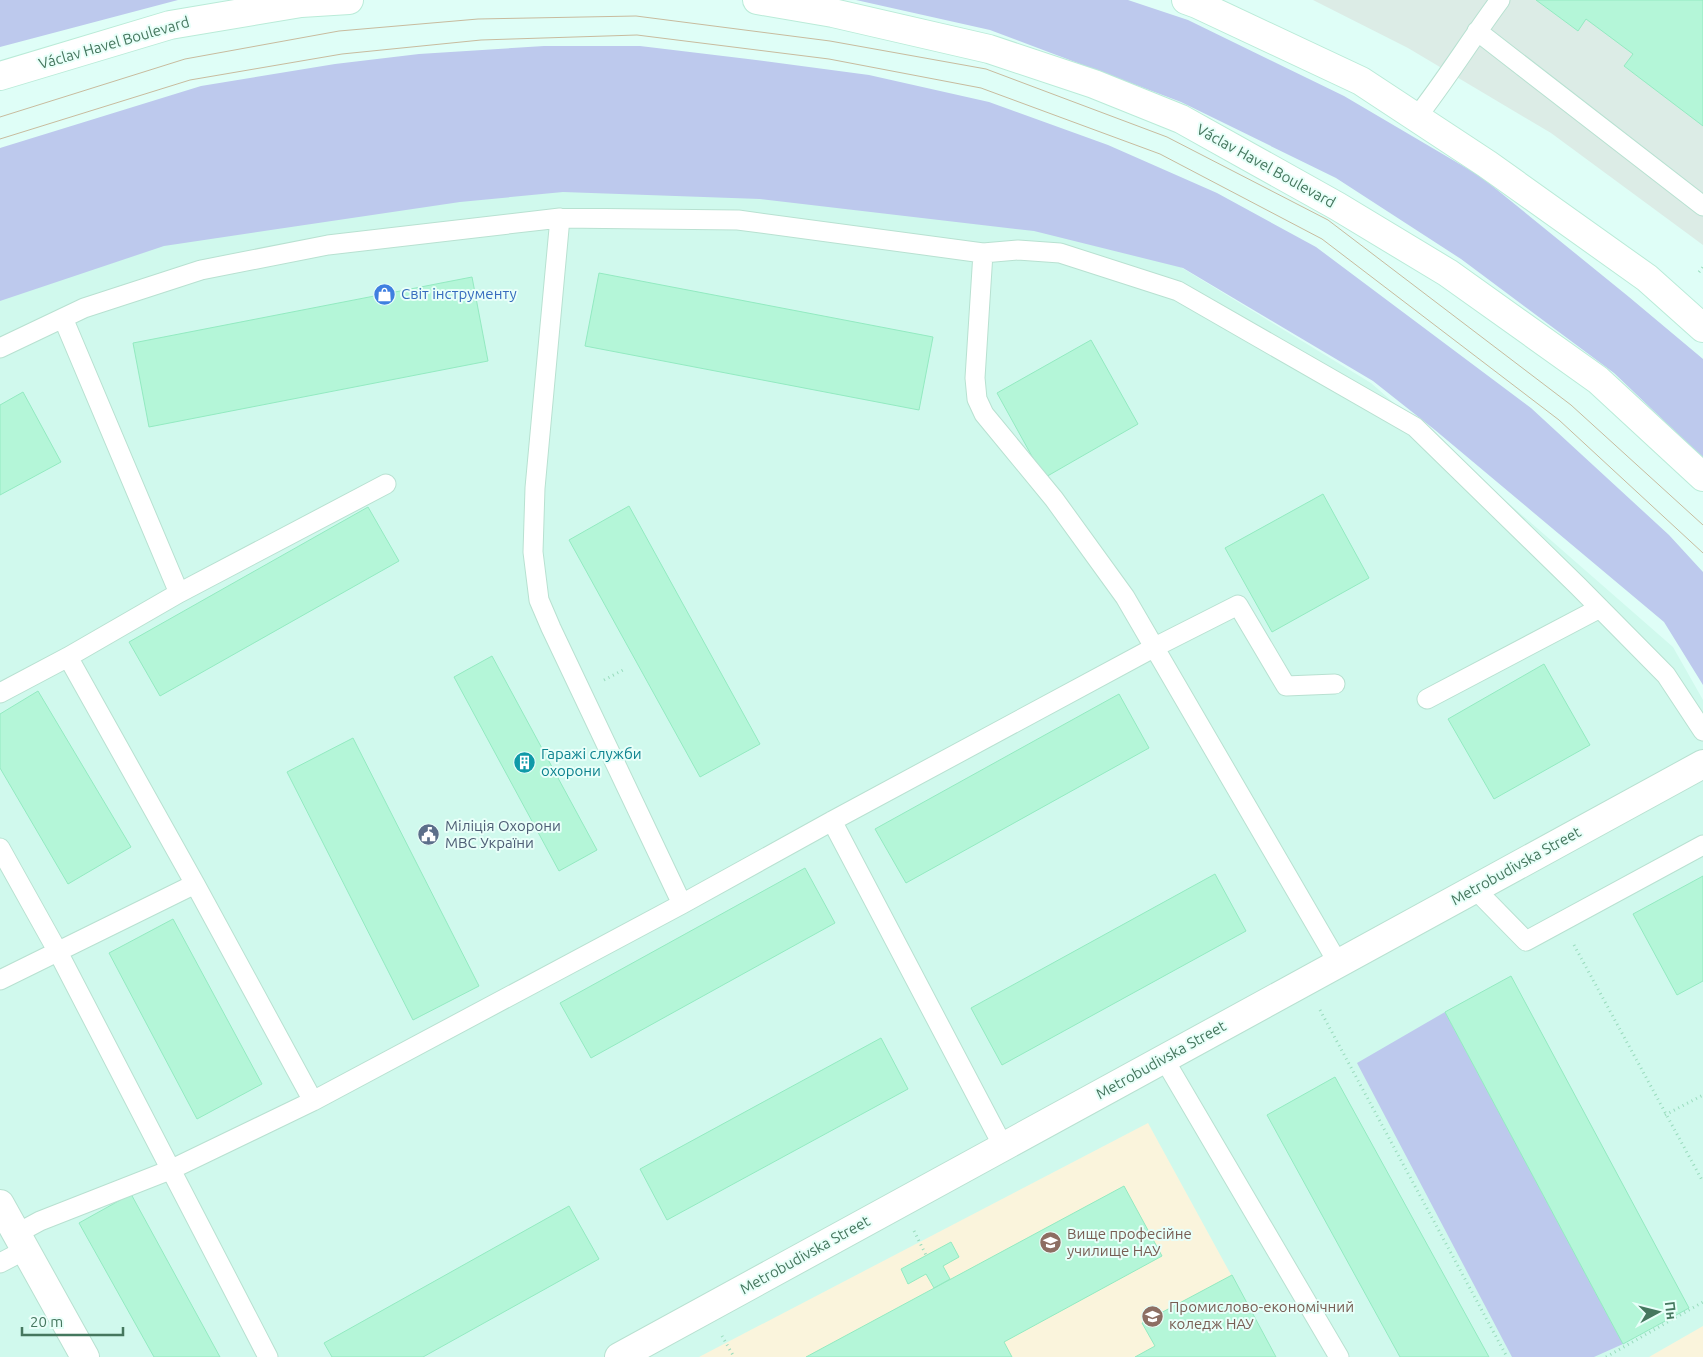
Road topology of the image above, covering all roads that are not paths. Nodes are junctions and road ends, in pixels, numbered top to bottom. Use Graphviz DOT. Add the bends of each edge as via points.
graph roads {
  1 [pos="349,0"];
  2 [pos="758,0"];
  3 [pos="1186,0"];
  4 [pos="1500,0"];
  5 [pos="1477,31"];
  6 [pos="0,76"];
  7 [pos="1416,118"];
  8 [pos="1703,206"];
  9 [pos="560,218"];
  10 [pos="983,253"];
  11 [pos="63,318"];
  12 [pos="1703,328"];
  13 [pos="0,348"];
  14 [pos="1703,477"];
  15 [pos="386,484"];
  16 [pos="179,593"];
  17 [pos="1600,608"];
  18 [pos="1155,648"];
  19 [pos="68,657"];
  20 [pos="1335,684"];
  21 [pos="0,693"];
  22 [pos="1427,699"];
  23 [pos="1703,731"];
  24 [pos="1703,764"];
  25 [pos="832,821"];
  26 [pos="1703,845"];
  27 [pos="0,848"];
  28 [pos="195,884"];
  29 [pos="1475,889"];
  30 [pos="682,904"];
  31 [pos="58,952"];
  32 [pos="1338,963"];
  33 [pos="0,980"];
  34 [pos="1164,1059"];
  35 [pos="313,1101"];
  36 [pos="1004,1146"];
  37 [pos="170,1170"];
  38 [pos="0,1204"];
  39 [pos="21,1242"];
  40 [pos="0,1263"];
  41 [pos="631,1354"];
  42 [pos="85,1357"];
  43 [pos="268,1357"];
  44 [pos="1339,1357"];
  1 -- 6 [label="main road, Václav Havel Boulevard" via="301,3 170,24"];
  2 -- 14 [label="main road, Václav Havel Boulevard" via="833,13 989,49 1094,84 1180,119 1337,206 1448,273 1598,380"];
  3 -- 7 [label="main road" via="1361,81"];
  4 -- 5 [label="lane"];
  5 -- 7 [label="lane"];
  5 -- 8 [label="lane"];
  7 -- 12 [label="main road" via="1487,164 1647,278"];
  9 -- 10 [label="lane" via="738,220"];
  9 -- 11 [label="lane" via="328,245 201,270 84,308"];
  9 -- 30 [label="lane" via="534,488 533,552 539,600"];
  10 -- 17 [label="lane" via="1018,250 1060,253 1178,291 1407,422"];
  10 -- 18 [label="lane" via="975,378 977,399 984,414 1054,499 1125,597"];
  11 -- 13 [label="lane"];
  11 -- 16 [label="lane"];
  15 -- 16 [label="lane"];
  16 -- 19 [label="lane"];
  17 -- 22 [label="lane"];
  17 -- 23 [label="lane" via="1666,675"];
  18 -- 20 [label="lane" via="1238,605 1286,686"];
  18 -- 25 [label="lane"];
  18 -- 32 [label="lane"];
  19 -- 21 [label="lane"];
  19 -- 28 [label="lane"];
  24 -- 29 [label="main road, Metrobudivska Street"];
  25 -- 30 [label="lane"];
  25 -- 36 [label="lane"];
  26 -- 29 [label="lane" via="1526,941"];
  27 -- 31 [label="lane"];
  28 -- 31 [label="lane"];
  28 -- 35 [label="lane"];
  29 -- 32 [label="main road, Metrobudivska Street"];
  30 -- 35 [label="lane"];
  31 -- 33 [label="lane"];
  31 -- 37 [label="lane"];
  32 -- 34 [label="main road, Metrobudivska Street"];
  34 -- 36 [label="main road, Metrobudivska Street"];
  34 -- 44 [label="lane"];
  35 -- 37 [label="lane"];
  36 -- 41 [label="main road, Metrobudivska Street"];
  37 -- 39 [label="lane" via="40,1222"];
  37 -- 43 [label="lane"];
  38 -- 39 [label="main road"];
  39 -- 40 [label="lane"];
  39 -- 42 [label="main road"];
}
